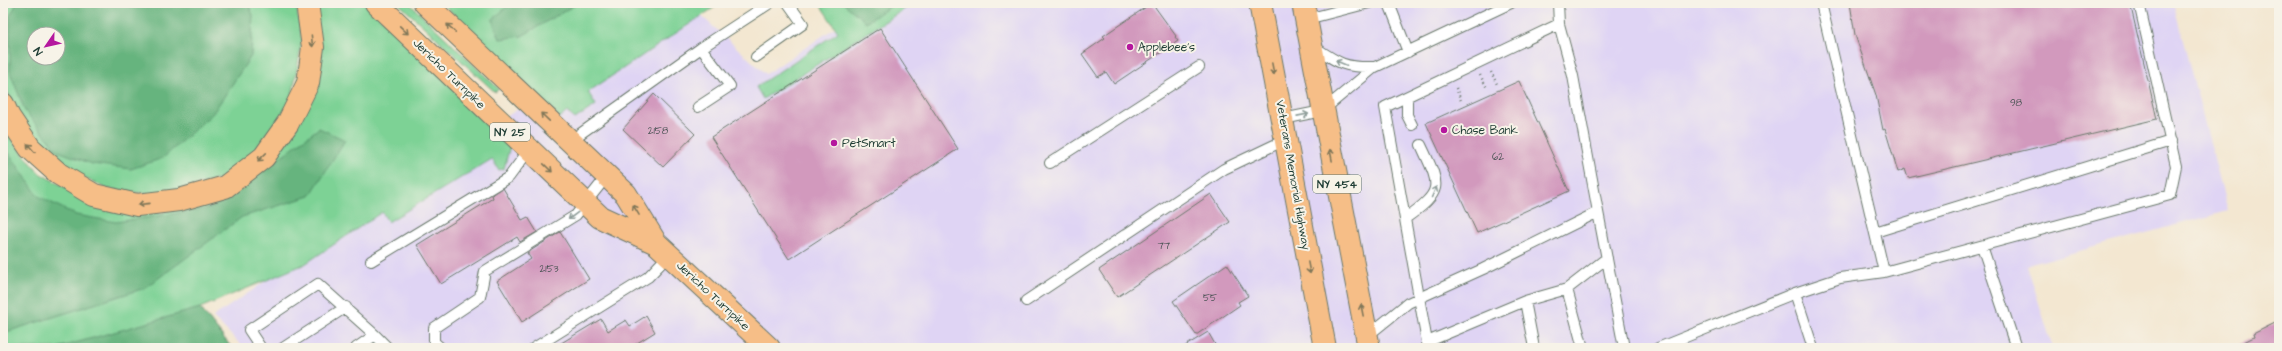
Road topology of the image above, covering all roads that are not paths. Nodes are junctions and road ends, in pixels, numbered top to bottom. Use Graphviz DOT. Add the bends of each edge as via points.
graph roads {
  1 [pos="307,3"];
  2 [pos="376,3"];
  3 [pos="425,3"];
  4 [pos="770,3"];
  5 [pos="788,3"];
  6 [pos="1260,3"];
  7 [pos="1369,3"];
  8 [pos="1387,3"];
  9 [pos="1511,3"];
  10 [pos="1558,3"];
  11 [pos="1821,3"];
  12 [pos="2139,3"];
  13 [pos="1348,6"];
  14 [pos="1305,11"];
  15 [pos="1559,24"];
  16 [pos="1311,44"];
  17 [pos="701,48"];
  18 [pos="1408,52"];
  19 [pos="756,57"];
  20 [pos="1199,67"];
  21 [pos="1375,67"];
  22 [pos="1407,97"];
  23 [pos="3,104"];
  24 [pos="698,107"];
  25 [pos="1322,111"];
  26 [pos="1412,125"];
  27 [pos="1285,129"];
  28 [pos="570,141"];
  29 [pos="2171,141"];
  30 [pos="1421,145"];
  31 [pos="529,150"];
  32 [pos="1050,163"];
  33 [pos="607,176"];
  34 [pos="586,204"];
  35 [pos="1598,212"];
  36 [pos="1406,218"];
  37 [pos="1875,232"];
  38 [pos="1982,246"];
  39 [pos="663,249"];
  40 [pos="1607,258"];
  41 [pos="371,261"];
  42 [pos="1884,272"];
  43 [pos="1568,289"];
  44 [pos="1794,293"];
  45 [pos="1420,298"];
  46 [pos="1026,301"];
  47 [pos="1525,301"];
  48 [pos="346,307"];
  49 [pos="375,336"];
  50 [pos="1368,342"];
  51 [pos="1428,345"];
  52 [pos="261,348"];
  53 [pos="283,348"];
  54 [pos="356,348"];
  55 [pos="388,348"];
  56 [pos="441,348"];
  57 [pos="534,348"];
  58 [pos="770,348"];
  59 [pos="1325,348"];
  60 [pos="1534,348"];
  61 [pos="1582,348"];
  62 [pos="1624,348"];
  63 [pos="1658,348"];
  64 [pos="1814,348"];
  65 [pos="2016,348"];
  1 -- 23 [label="main road, one-way" via="313,47 308,83 288,124 264,156 225,187 179,200 137,204 94,194 59,174 30,148"];
  2 -- 31 [label="main road, Jericho Turnpike / NY 25, one-way"];
  28 -- 3 [label="main road, Jericho Turnpike / NY 25, one-way"];
  4 -- 17 [label="lane"];
  5 -- 19 [label="lane" via="803,24"];
  6 -- 27 [label="main road, Veterans Memorial Highway / NY 454, one-way"];
  7 -- 13 [label="lane"];
  8 -- 18 [label="lane"];
  9 -- 18 [label="lane"];
  10 -- 15 [label="lane"];
  11 -- 37 [label="lane"];
  12 -- 29 [label="lane"];
  13 -- 14 [label="lane"];
  14 -- 16 [label="main road, NY 454"];
  15 -- 22 [label="lane"];
  15 -- 35 [label="lane" via="1573,76"];
  21 -- 16 [label="lane, one-way" via="1351,67 1332,59"];
  16 -- 25 [label="main road, NY 454"];
  17 -- 24 [label="lane" via="730,86"];
  17 -- 28 [label="lane"];
  18 -- 21 [label="lane"];
  20 -- 32 [label="lane"];
  21 -- 25 [label="lane"];
  22 -- 26 [label="lane" via="1407,115"];
  22 -- 36 [label="lane" via="1385,107"];
  27 -- 25 [label="lane, one-way"];
  50 -- 25 [label="main road, NY 454, one-way"];
  27 -- 46 [label="lane"];
  27 -- 59 [label="main road, Veterans Memorial Highway / NY 454, one-way" via="1302,235"];
  28 -- 33 [label="main road, Jericho Turnpike / NY 25"];
  29 -- 37 [label="lane"];
  29 -- 38 [label="lane" via="2176,166 2170,195"];
  36 -- 30 [label="lane, one-way" via="1426,204 1436,187 1435,176"];
  31 -- 34 [label="main road, Jericho Turnpike / NY 25, one-way"];
  31 -- 41 [label="lane" via="509,177"];
  33 -- 34 [label="lane"];
  39 -- 33 [label="main road, Jericho Turnpike / NY 25, one-way" via="626,194"];
  34 -- 39 [label="main road, Jericho Turnpike / NY 25" via="600,217"];
  34 -- 56 [label="lane, one-way" via="576,215 485,271 480,297 434,328 434,342"];
  35 -- 40 [label="lane"];
  35 -- 45 [label="lane" via="1483,270"];
  36 -- 45 [label="lane"];
  37 -- 42 [label="lane"];
  38 -- 42 [label="lane"];
  38 -- 65 [label="lane"];
  39 -- 57 [label="lane" via="648,277"];
  39 -- 58 [label="main road, Jericho Turnpike / NY 25"];
  40 -- 43 [label="lane"];
  40 -- 62 [label="lane"];
  42 -- 44 [label="lane" via="1840,278"];
  43 -- 47 [label="lane"];
  43 -- 61 [label="lane"];
  44 -- 63 [label="lane"];
  44 -- 64 [label="lane"];
  45 -- 50 [label="lane" via="1408,303"];
  45 -- 51 [label="lane"];
  47 -- 51 [label="lane"];
  47 -- 60 [label="lane"];
  48 -- 49 [label="lane"];
  48 -- 52 [label="lane" via="318,284 249,330"];
  48 -- 53 [label="lane"];
  49 -- 54 [label="lane"];
  49 -- 55 [label="lane"];
}
